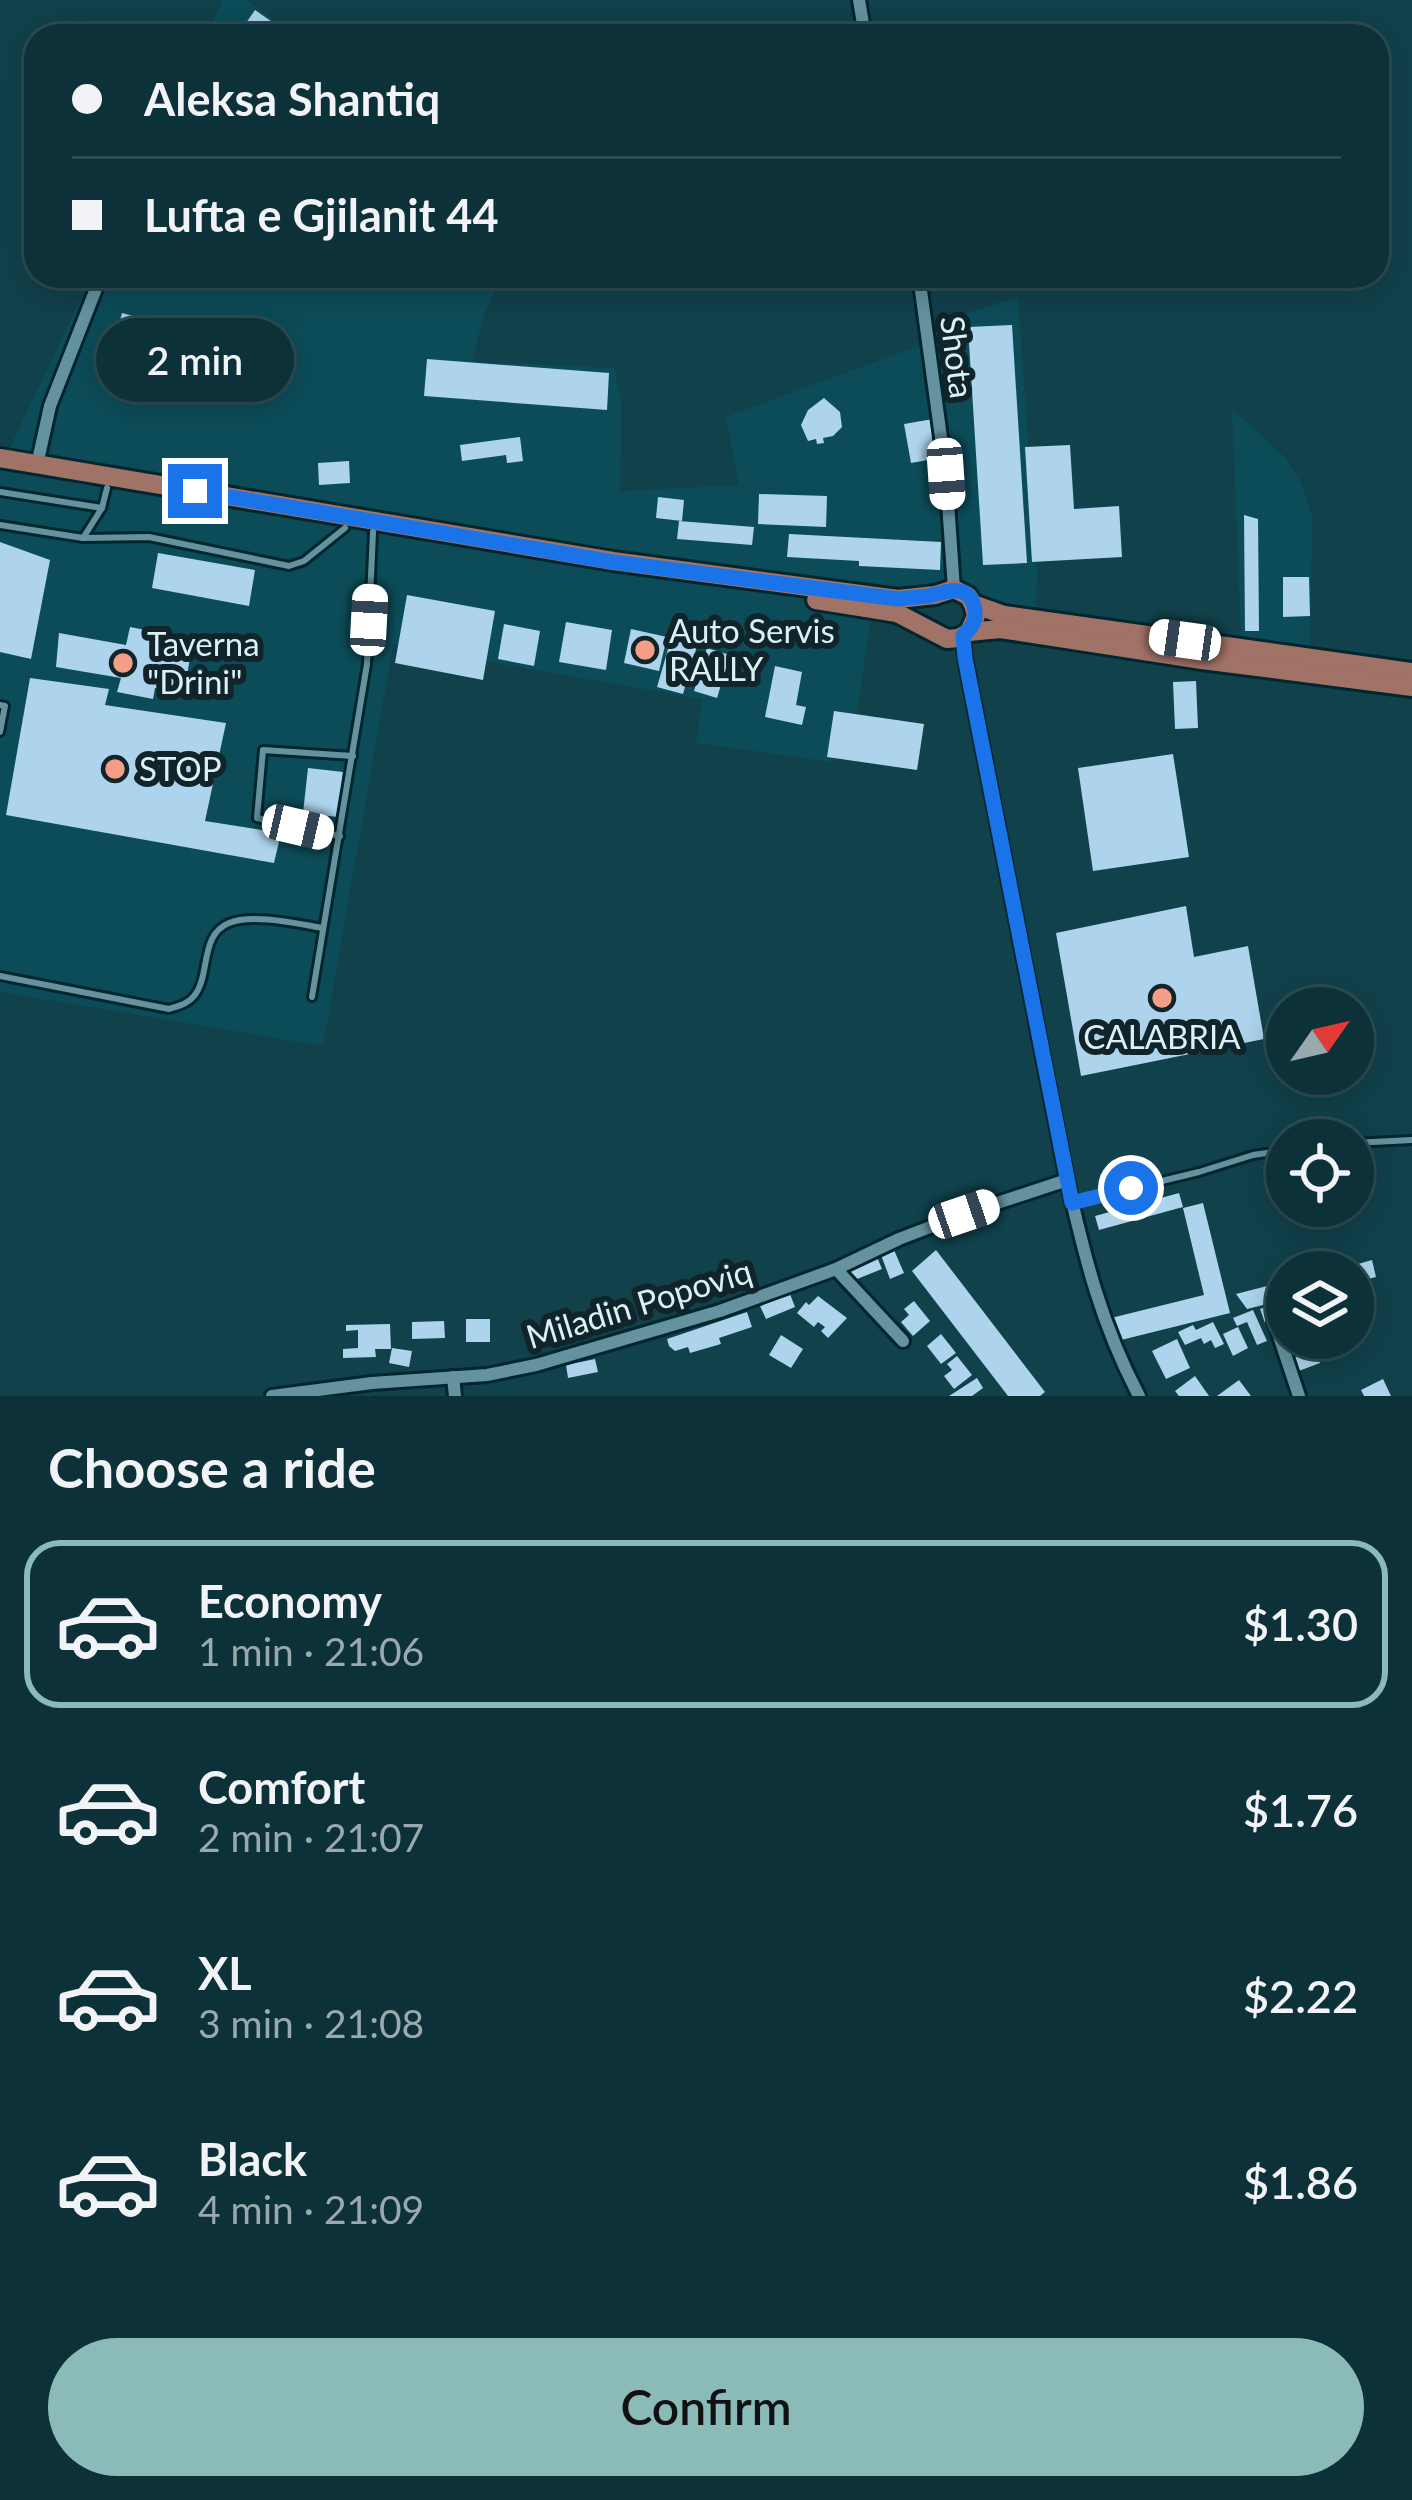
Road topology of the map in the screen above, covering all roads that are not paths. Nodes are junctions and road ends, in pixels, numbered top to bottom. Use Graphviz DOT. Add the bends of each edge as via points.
graph roads {
  1 [pos="96,288"];
  2 [pos="922,288"];
  3 [pos="0,458"];
  4 [pos="37,464"];
  5 [pos="0,470"];
  6 [pos="107,488"];
  7 [pos="0,492"];
  8 [pos="102,508"];
  9 [pos="0,525"];
  10 [pos="345,528"];
  11 [pos="373,532"];
  12 [pos="83,538"];
  13 [pos="945,592"];
  14 [pos="973,604"];
  15 [pos="929,628"];
  16 [pos="962,636"];
  17 [pos="1412,672"];
  18 [pos="1412,687"];
  19 [pos="0,705"];
  20 [pos="0,732"];
  21 [pos="352,755"];
  22 [pos="340,836"];
  23 [pos="324,928"];
  24 [pos="0,976"];
  25 [pos="312,997"];
  26 [pos="1412,1140"];
  27 [pos="1374,1142"];
  28 [pos="1266,1153"];
  29 [pos="1067,1180"];
  30 [pos="1072,1203"];
  31 [pos="836,1269"];
  32 [pos="903,1341"];
  33 [pos="1286,1359"];
  34 [pos="453,1377"];
  35 [pos="272,1396"];
  36 [pos="455,1396"];
  37 [pos="1139,1396"];
  38 [pos="1299,1396"];
  1 -- 4 [label="street" via="50,406"];
  2 -- 13 [label="street, Shota" via="946,474"];
  3 -- 4 [label="main road"];
  4 -- 13 [label="main road" via="613,562 898,599"];
  5 -- 6 [label="main road"];
  6 -- 8 [label="lane"];
  6 -- 10 [label="main road"];
  7 -- 8 [label="lane"];
  8 -- 12 [label="lane"];
  9 -- 12 [label="lane"];
  10 -- 11 [label="main road"];
  10 -- 12 [label="lane" via="289,566 149,537"];
  11 -- 15 [label="main road" via="897,613"];
  11 -- 21 [label="lane" via="367,664"];
  13 -- 14 [label="main road"];
  13 -- 15 [label="main road" via="930,600"];
  14 -- 16 [label="main road" via="976,616"];
  14 -- 17 [label="main road" via="1004,615"];
  15 -- 16 [label="main road" via="940,638"];
  16 -- 18 [label="main road" via="1000,629"];
  16 -- 29 [label="street"];
  19 -- 20 [label="lane"];
  21 -- 22 [label="lane"];
  21 -- 22 [label="lane" via="263,750 257,818"];
  22 -- 23 [label="lane"];
  23 -- 24 [label="lane" via="226,923 211,941 196,995 169,1009"];
  23 -- 25 [label="lane"];
  26 -- 27 [label="lane"];
  28 -- 30 [label="lane"];
  29 -- 30 [label="street"];
  29 -- 31 [label="street, Miladin Popoviq"];
  30 -- 37 [label="street" via="1111,1338"];
  31 -- 32 [label="street"];
  31 -- 34 [label="street, Miladin Popoviq" via="590,1350"];
  33 -- 38 [label="street"];
  34 -- 35 [label="street, Miladin Popoviq"];
  34 -- 36 [label="street"];
}
